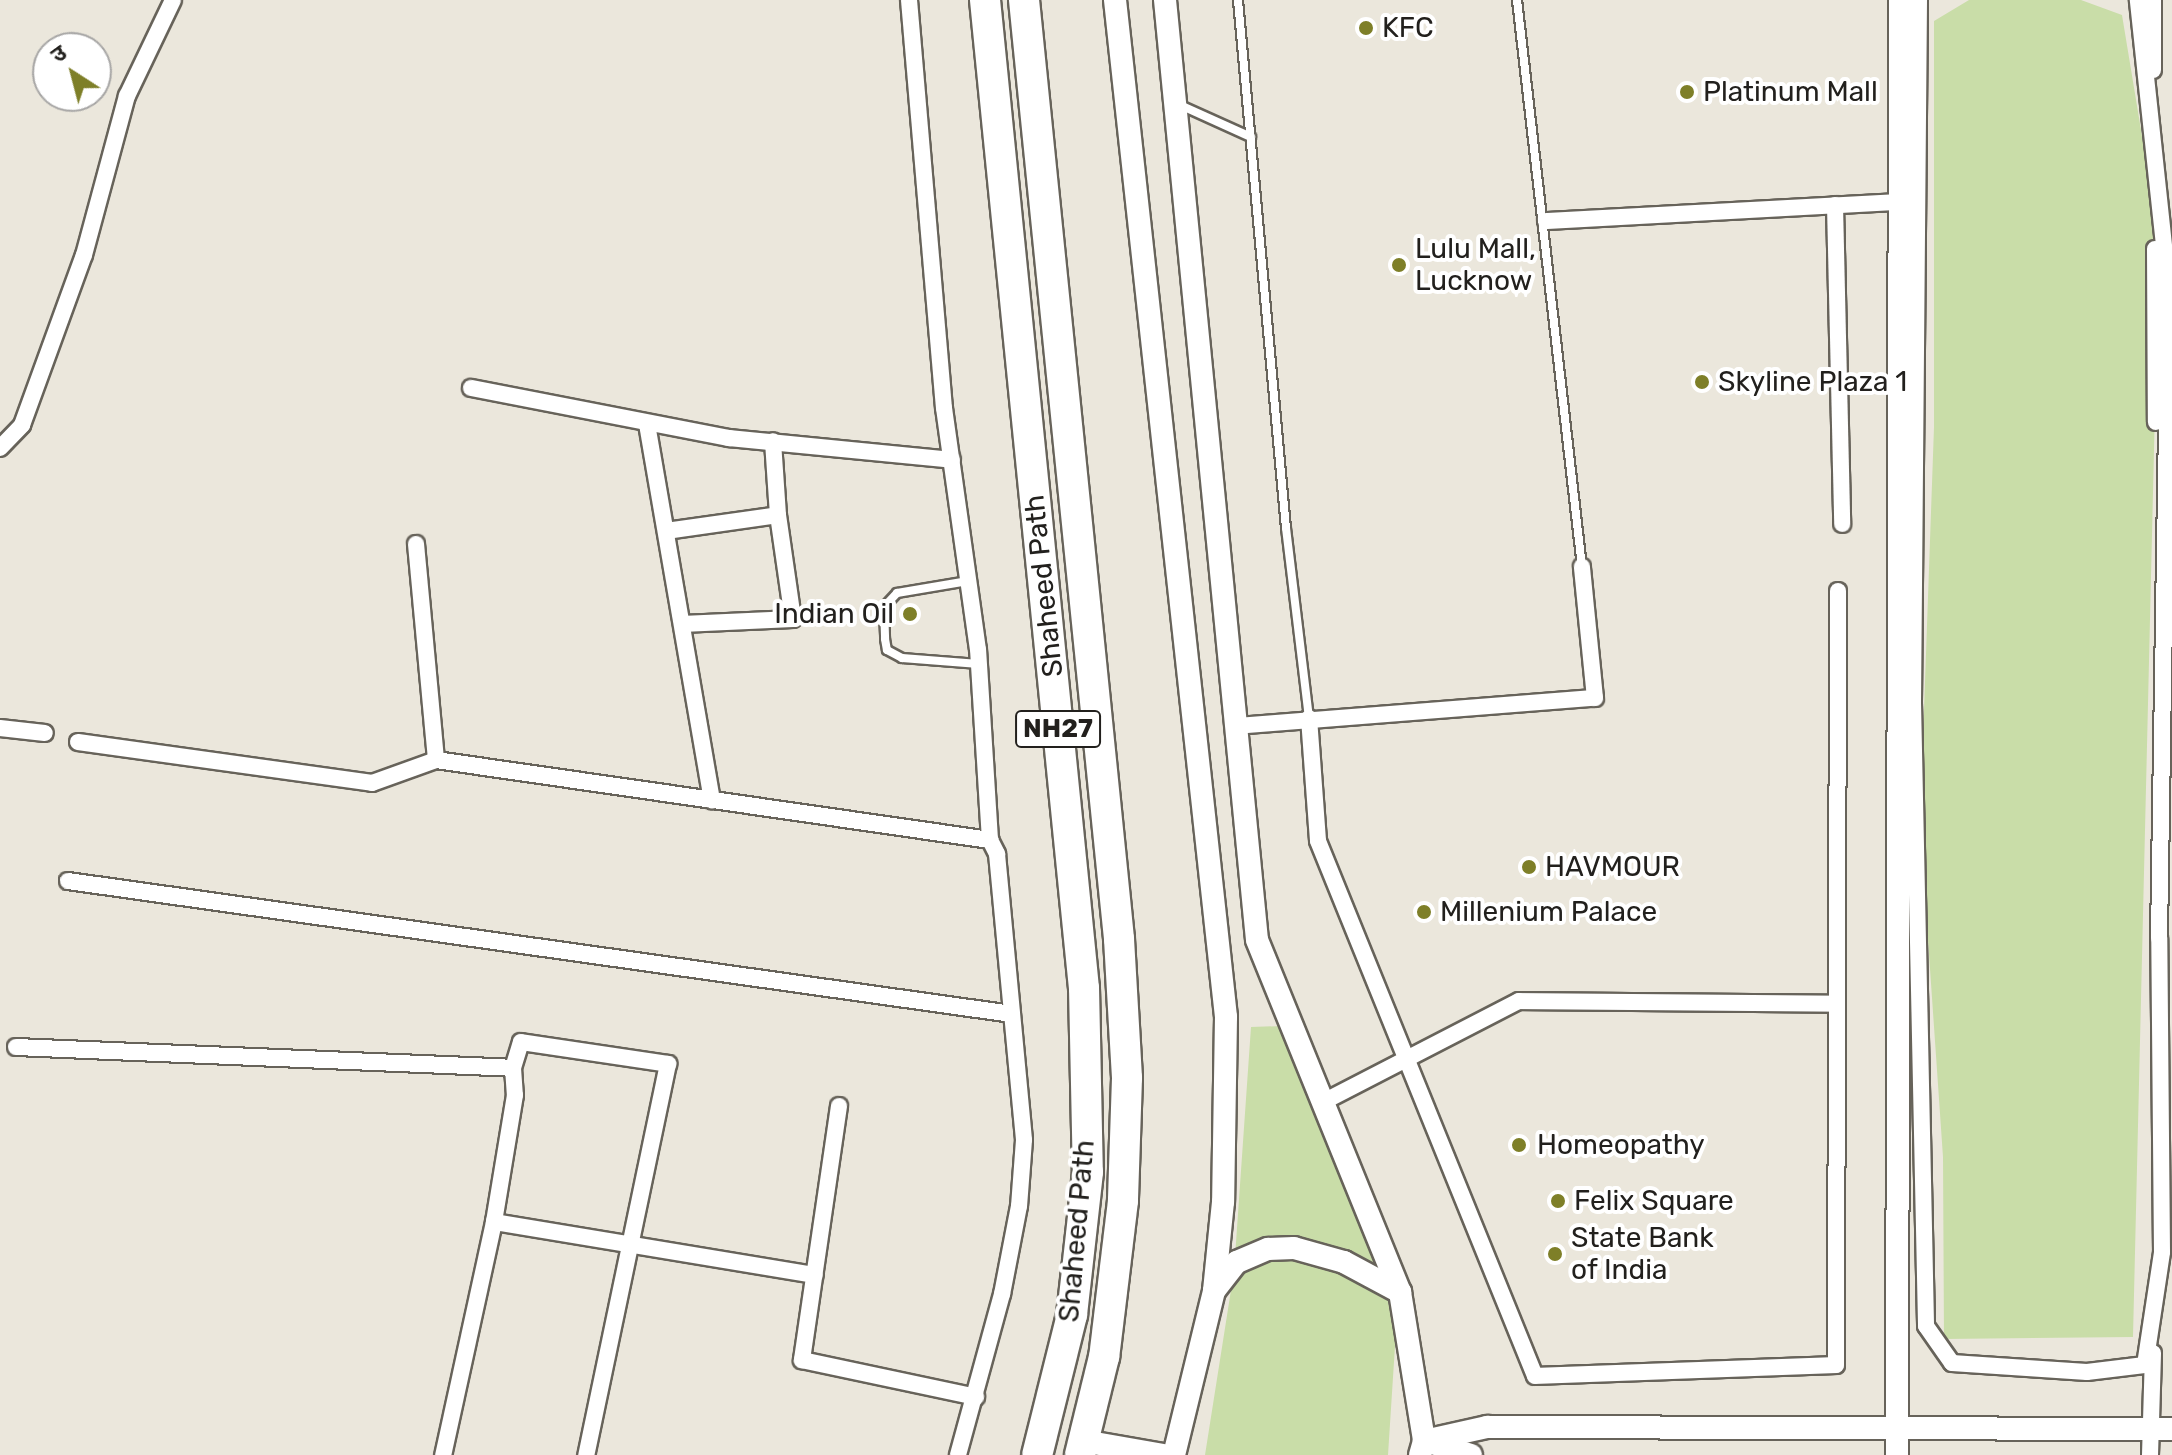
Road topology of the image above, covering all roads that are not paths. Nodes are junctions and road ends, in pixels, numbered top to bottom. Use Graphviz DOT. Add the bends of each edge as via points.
graph roads {
  1 [pos="173,0"];
  2 [pos="909,0"];
  3 [pos="985,0"];
  4 [pos="1024,0"];
  5 [pos="1115,0"];
  6 [pos="1165,0"];
  7 [pos="1238,0"];
  8 [pos="1517,0"];
  9 [pos="1900,0"];
  10 [pos="1919,0"];
  11 [pos="2138,0"];
  12 [pos="2153,0"];
  13 [pos="1175,103"];
  14 [pos="1251,137"];
  15 [pos="1900,202"];
  16 [pos="1835,205"];
  17 [pos="1546,221"];
  18 [pos="471,388"];
  19 [pos="647,424"];
  20 [pos="773,441"];
  21 [pos="0,448"];
  22 [pos="952,460"];
  23 [pos="778,515"];
  24 [pos="1842,524"];
  25 [pos="666,531"];
  26 [pos="416,544"];
  27 [pos="1582,567"];
  28 [pos="968,581"];
  29 [pos="1838,591"];
  30 [pos="682,624"];
  31 [pos="979,664"];
  32 [pos="1309,718"];
  33 [pos="1236,726"];
  34 [pos="0,728"];
  35 [pos="45,733"];
  36 [pos="78,742"];
  37 [pos="436,760"];
  38 [pos="712,800"];
  39 [pos="990,840"];
  40 [pos="68,881"];
  41 [pos="2153,947"];
  42 [pos="2172,948"];
  43 [pos="2152,999"];
  44 [pos="2172,999"];
  45 [pos="1835,1004"];
  46 [pos="1012,1014"];
  47 [pos="16,1047"];
  48 [pos="1405,1063"];
  49 [pos="513,1068"];
  50 [pos="1325,1101"];
  51 [pos="839,1106"];
  52 [pos="494,1222"];
  53 [pos="633,1242"];
  54 [pos="815,1275"];
  55 [pos="1214,1291"];
  56 [pos="1400,1292"];
  57 [pos="976,1397"];
  58 [pos="1899,1428"];
  59 [pos="2163,1429"];
  60 [pos="1082,1448"];
  61 [pos="1422,1448"];
  62 [pos="443,1455"];
  63 [pos="586,1455"];
  64 [pos="958,1455"];
  65 [pos="1037,1455"];
  66 [pos="1163,1455"];
  67 [pos="1174,1455"];
  68 [pos="1471,1455"];
  69 [pos="1897,1455"];
  70 [pos="2150,1455"];
  1 -- 21 [label="street" via="127,96 84,255 22,425"];
  2 -- 22 [label="street"];
  3 -- 65 [label="highway, Shaheed Path / NH27" via="1084,988 1088,1172 1072,1315"];
  4 -- 60 [label="highway, Shaheed Path / NH27" via="1119,939 1127,1078 1123,1201 1104,1357"];
  5 -- 55 [label="street" via="1226,1017 1223,1202"];
  6 -- 13 [label="street"];
  7 -- 14 [label="lane"];
  8 -- 17 [label="lane"];
  9 -- 15 [label="street"];
  10 -- 11 [label="street" via="1913,703 1926,1326 1952,1363 2087,1372 2145,1365 2162,1252 2159,938 2169,292"];
  12 -- 41 [label="street"];
  13 -- 14 [label="lane"];
  13 -- 33 [label="street"];
  14 -- 32 [label="lane"];
  15 -- 16 [label="street"];
  15 -- 58 [label="street"];
  16 -- 17 [label="street"];
  16 -- 24 [label="street"];
  17 -- 27 [label="lane"];
  18 -- 19 [label="street"];
  19 -- 20 [label="street"];
  19 -- 25 [label="street"];
  20 -- 22 [label="street"];
  20 -- 23 [label="street"];
  22 -- 28 [label="street"];
  23 -- 25 [label="street"];
  23 -- 30 [label="street" via="793,619"];
  25 -- 30 [label="street"];
  26 -- 37 [label="street"];
  27 -- 32 [label="street" via="1595,698"];
  28 -- 31 [label="street"];
  28 -- 31 [label="lane" via="897,593 884,607 885,639 887,650 902,658"];
  29 -- 45 [label="street"];
  30 -- 38 [label="street"];
  31 -- 39 [label="street"];
  32 -- 33 [label="street"];
  32 -- 48 [label="street" via="1318,841"];
  33 -- 50 [label="street" via="1257,940"];
  34 -- 35 [label="street"];
  36 -- 37 [label="street" via="372,783"];
  37 -- 38 [label="street"];
  38 -- 39 [label="street"];
  39 -- 46 [label="street" via="997,854"];
  40 -- 46 [label="street"];
  41 -- 42 [label="street"];
  41 -- 43 [label="street"];
  43 -- 44 [label="street"];
  43 -- 59 [label="street"];
  45 -- 48 [label="street" via="1519,1001 1429,1043"];
  45 -- 48 [label="street" via="1836,1365 1535,1376"];
  46 -- 57 [label="street" via="1024,1140 1019,1206"];
  47 -- 49 [label="street"];
  48 -- 50 [label="street"];
  49 -- 52 [label="street" via="515,1095"];
  49 -- 53 [label="street" via="521,1042 668,1064"];
  50 -- 56 [label="street"];
  51 -- 54 [label="street"];
  52 -- 53 [label="street"];
  52 -- 62 [label="street"];
  53 -- 54 [label="street"];
  53 -- 63 [label="street"];
  54 -- 57 [label="street" via="802,1360"];
  55 -- 56 [label="street" via="1237,1262 1268,1249 1294,1248 1344,1262"];
  55 -- 67 [label="street"];
  56 -- 61 [label="street"];
  57 -- 64 [label="street"];
  58 -- 59 [label="street"];
  58 -- 61 [label="street" via="1487,1427"];
  58 -- 69 [label="street"];
  59 -- 70 [label="street"];
  60 -- 66 [label="street"];
  61 -- 68 [label="street"];
}
